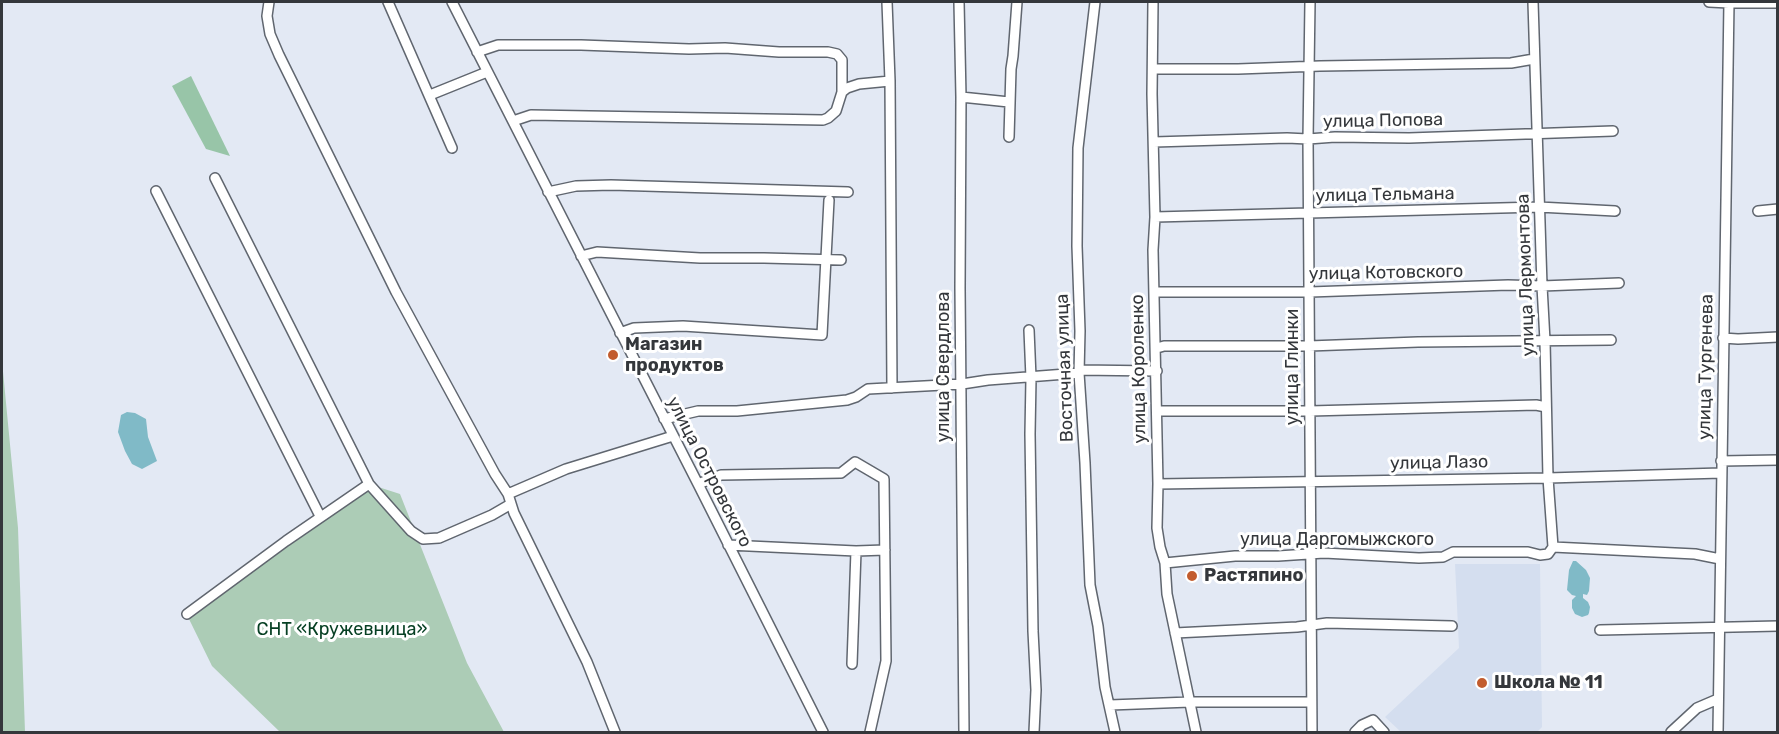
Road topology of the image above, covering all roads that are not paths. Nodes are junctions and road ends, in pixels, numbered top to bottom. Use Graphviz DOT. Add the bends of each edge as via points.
graph roads {
  1 [pos="269,2"];
  2 [pos="388,2"];
  3 [pos="452,2"];
  4 [pos="887,2"];
  5 [pos="959,2"];
  6 [pos="1017,2"];
  7 [pos="1095,2"];
  8 [pos="1153,2"];
  9 [pos="1310,2"];
  10 [pos="1533,2"];
  11 [pos="1709,2"];
  12 [pos="1729,2"];
  13 [pos="1778,3"];
  14 [pos="477,51"];
  15 [pos="1534,59"];
  16 [pos="1309,67"];
  17 [pos="1153,69"];
  18 [pos="487,72"];
  19 [pos="890,81"];
  20 [pos="842,92"];
  21 [pos="430,95"];
  22 [pos="961,97"];
  23 [pos="1009,102"];
  24 [pos="513,121"];
  25 [pos="1613,131"];
  26 [pos="1536,132"];
  27 [pos="1009,136"];
  28 [pos="1308,139"];
  29 [pos="1154,142"];
  30 [pos="452,148"];
  31 [pos="215,178"];
  32 [pos="156,191"];
  33 [pos="549,192"];
  34 [pos="848,192"];
  35 [pos="830,200"];
  36 [pos="1539,207"];
  37 [pos="1778,209"];
  38 [pos="1615,211"];
  39 [pos="1758,211"];
  40 [pos="1309,213"];
  41 [pos="1155,217"];
  42 [pos="581,256"];
  43 [pos="826,260"];
  44 [pos="841,260"];
  45 [pos="1618,283"];
  46 [pos="1542,286"];
  47 [pos="1155,292"];
  48 [pos="1310,292"];
  49 [pos="1029,330"];
  50 [pos="621,333"];
  51 [pos="1778,337"];
  52 [pos="1723,338"];
  53 [pos="1611,340"];
  54 [pos="1545,341"];
  55 [pos="1309,346"];
  56 [pos="1156,348"];
  57 [pos="1079,371"];
  58 [pos="1157,371"];
  59 [pos="1031,378"];
  60 [pos="962,384"];
  61 [pos="892,388"];
  62 [pos="1546,407"];
  63 [pos="1157,411"];
  64 [pos="1310,411"];
  65 [pos="664,419"];
  66 [pos="673,436"];
  67 [pos="1778,460"];
  68 [pos="1721,461"];
  69 [pos="1721,473"];
  70 [pos="1548,478"];
  71 [pos="1310,482"];
  72 [pos="369,484"];
  73 [pos="698,484"];
  74 [pos="1158,484"];
  75 [pos="508,494"];
  76 [pos="511,504"];
  77 [pos="320,516"];
  78 [pos="728,545"];
  79 [pos="1553,547"];
  80 [pos="885,550"];
  81 [pos="856,551"];
  82 [pos="1310,555"];
  83 [pos="1720,559"];
  84 [pos="1165,563"];
  85 [pos="187,614"];
  86 [pos="1312,624"];
  87 [pos="1452,626"];
  88 [pos="1778,626"];
  89 [pos="1719,628"];
  90 [pos="1600,630"];
  91 [pos="1175,633"];
  92 [pos="852,664"];
  93 [pos="1718,699"];
  94 [pos="1190,702"];
  95 [pos="1311,702"];
  96 [pos="1110,705"];
  97 [pos="615,732"];
  98 [pos="823,732"];
  99 [pos="870,732"];
  100 [pos="964,732"];
  101 [pos="1034,732"];
  102 [pos="1115,732"];
  103 [pos="1196,732"];
  104 [pos="1312,732"];
  105 [pos="1355,732"];
  106 [pos="1384,732"];
  107 [pos="1671,732"];
  108 [pos="1718,732"];
  1 -- 75 [label="street" via="270,34 284,66 396,292"];
  2 -- 21 [label="street"];
  3 -- 14 [label="street, улица Островского"];
  4 -- 19 [label="street"];
  5 -- 22 [label="street, улица Свердлова"];
  6 -- 23 [label="street"];
  7 -- 57 [label="street, Восточная улица" via="1078,148"];
  8 -- 17 [label="street, улица Короленко"];
  9 -- 16 [label="street, улица Глинки"];
  10 -- 15 [label="street, улица Лермонтова"];
  11 -- 12 [label="street"];
  12 -- 13 [label="street"];
  12 -- 52 [label="street, улица Тургенева"];
  14 -- 18 [label="street, улица Островского"];
  14 -- 20 [label="street" via="498,45 581,45 828,52 842,60"];
  15 -- 16 [label="street" via="1511,63"];
  15 -- 26 [label="street, улица Лермонтова"];
  16 -- 17 [label="street"];
  16 -- 28 [label="street, улица Глинки"];
  17 -- 29 [label="street, улица Короленко"];
  18 -- 21 [label="street"];
  18 -- 24 [label="street, улица Островского"];
  19 -- 20 [label="street" via="859,84"];
  19 -- 61 [label="street"];
  20 -- 24 [label="street" via="836,111 823,120 531,115"];
  21 -- 30 [label="street"];
  22 -- 23 [label="street"];
  22 -- 60 [label="street, улица Свердлова"];
  23 -- 27 [label="street"];
  24 -- 33 [label="street, улица Островского"];
  25 -- 26 [label="street, улица Попова"];
  26 -- 28 [label="street, улица Попова"];
  26 -- 36 [label="street, улица Лермонтова"];
  28 -- 29 [label="street, улица Попова"];
  28 -- 40 [label="street, улица Глинки"];
  29 -- 41 [label="street, улица Короленко"];
  31 -- 72 [label="street"];
  32 -- 77 [label="street"];
  33 -- 34 [label="street" via="611,185"];
  33 -- 42 [label="street, улица Островского"];
  35 -- 43 [label="street"];
  36 -- 38 [label="street, улица Тельмана"];
  36 -- 40 [label="street, улица Тельмана"];
  36 -- 46 [label="street, улица Лермонтова"];
  37 -- 39 [label="street"];
  40 -- 41 [label="street, улица Тельмана"];
  40 -- 48 [label="street, улица Глинки"];
  41 -- 47 [label="street, улица Короленко"];
  42 -- 43 [label="street" via="597,252"];
  42 -- 50 [label="street, улица Островского"];
  43 -- 44 [label="street"];
  43 -- 50 [label="street" via="822,334 683,326 634,328"];
  45 -- 46 [label="street, улица Котовского"];
  46 -- 48 [label="street, улица Котовского"];
  46 -- 54 [label="street, улица Лермонтова"];
  47 -- 48 [label="street, улица Котовского"];
  47 -- 56 [label="street, улица Короленко"];
  48 -- 55 [label="street, улица Глинки"];
  49 -- 59 [label="street"];
  50 -- 65 [label="street, улица Островского"];
  51 -- 52 [label="street"];
  52 -- 68 [label="street, улица Тургенева"];
  53 -- 54 [label="street"];
  54 -- 55 [label="street"];
  54 -- 62 [label="street, улица Лермонтова"];
  55 -- 56 [label="street"];
  55 -- 64 [label="street, улица Глинки"];
  56 -- 58 [label="street, улица Короленко"];
  57 -- 58 [label="street"];
  57 -- 59 [label="street"];
  57 -- 96 [label="street, Восточная улица" via="1090,585"];
  58 -- 63 [label="street, улица Короленко"];
  59 -- 60 [label="street"];
  59 -- 101 [label="street"];
  60 -- 61 [label="street"];
  60 -- 100 [label="street, улица Свердлова"];
  61 -- 65 [label="street" via="868,389 856,397 824,403 698,411"];
  62 -- 64 [label="street"];
  62 -- 70 [label="street, улица Лермонтова"];
  63 -- 64 [label="street"];
  63 -- 74 [label="street, улица Короленко"];
  64 -- 71 [label="street, улица Глинки"];
  65 -- 66 [label="street, улица Островского"];
  66 -- 73 [label="street, улица Островского"];
  66 -- 75 [label="street" via="566,470"];
  67 -- 68 [label="street"];
  68 -- 69 [label="street, улица Тургенева"];
  69 -- 70 [label="street, улица Лазо"];
  69 -- 83 [label="street, улица Тургенева"];
  70 -- 71 [label="street, улица Лазо"];
  70 -- 79 [label="street, улица Лермонтова"];
  71 -- 74 [label="street, улица Лазо"];
  71 -- 82 [label="street, улица Глинки"];
  72 -- 76 [label="street" via="423,539 439,538"];
  72 -- 77 [label="street"];
  73 -- 78 [label="street, улица Островского"];
  73 -- 80 [label="street" via="722,475 841,473 855,462 884,479"];
  74 -- 84 [label="street, улица Короленко" via="1157,528"];
  75 -- 76 [label="street"];
  76 -- 97 [label="street" via="582,652"];
  77 -- 85 [label="street"];
  78 -- 81 [label="street"];
  78 -- 98 [label="street, улица Островского"];
  79 -- 82 [label="street, улица Даргомыжского" via="1548,554 1540,555"];
  79 -- 83 [label="street, улица Даргомыжского" via="1695,554"];
  80 -- 81 [label="street"];
  80 -- 99 [label="street" via="886,662"];
  81 -- 92 [label="street"];
  82 -- 84 [label="street, улица Даргомыжского" via="1235,556"];
  82 -- 86 [label="street, улица Глинки"];
  83 -- 89 [label="street, улица Тургенева"];
  84 -- 91 [label="street, улица Короленко"];
  86 -- 87 [label="street"];
  86 -- 91 [label="street"];
  86 -- 95 [label="street, улица Глинки"];
  88 -- 89 [label="street"];
  89 -- 90 [label="street"];
  89 -- 93 [label="street, улица Тургенева"];
  91 -- 94 [label="street, улица Короленко"];
  93 -- 107 [label="street" via="1697,708"];
  93 -- 108 [label="street, улица Тургенева"];
  94 -- 95 [label="street"];
  94 -- 96 [label="street"];
  94 -- 103 [label="street, улица Короленко"];
  95 -- 104 [label="street, улица Глинки"];
  96 -- 102 [label="street, Восточная улица"];
  105 -- 106 [label="street" via="1373,720"];
}
